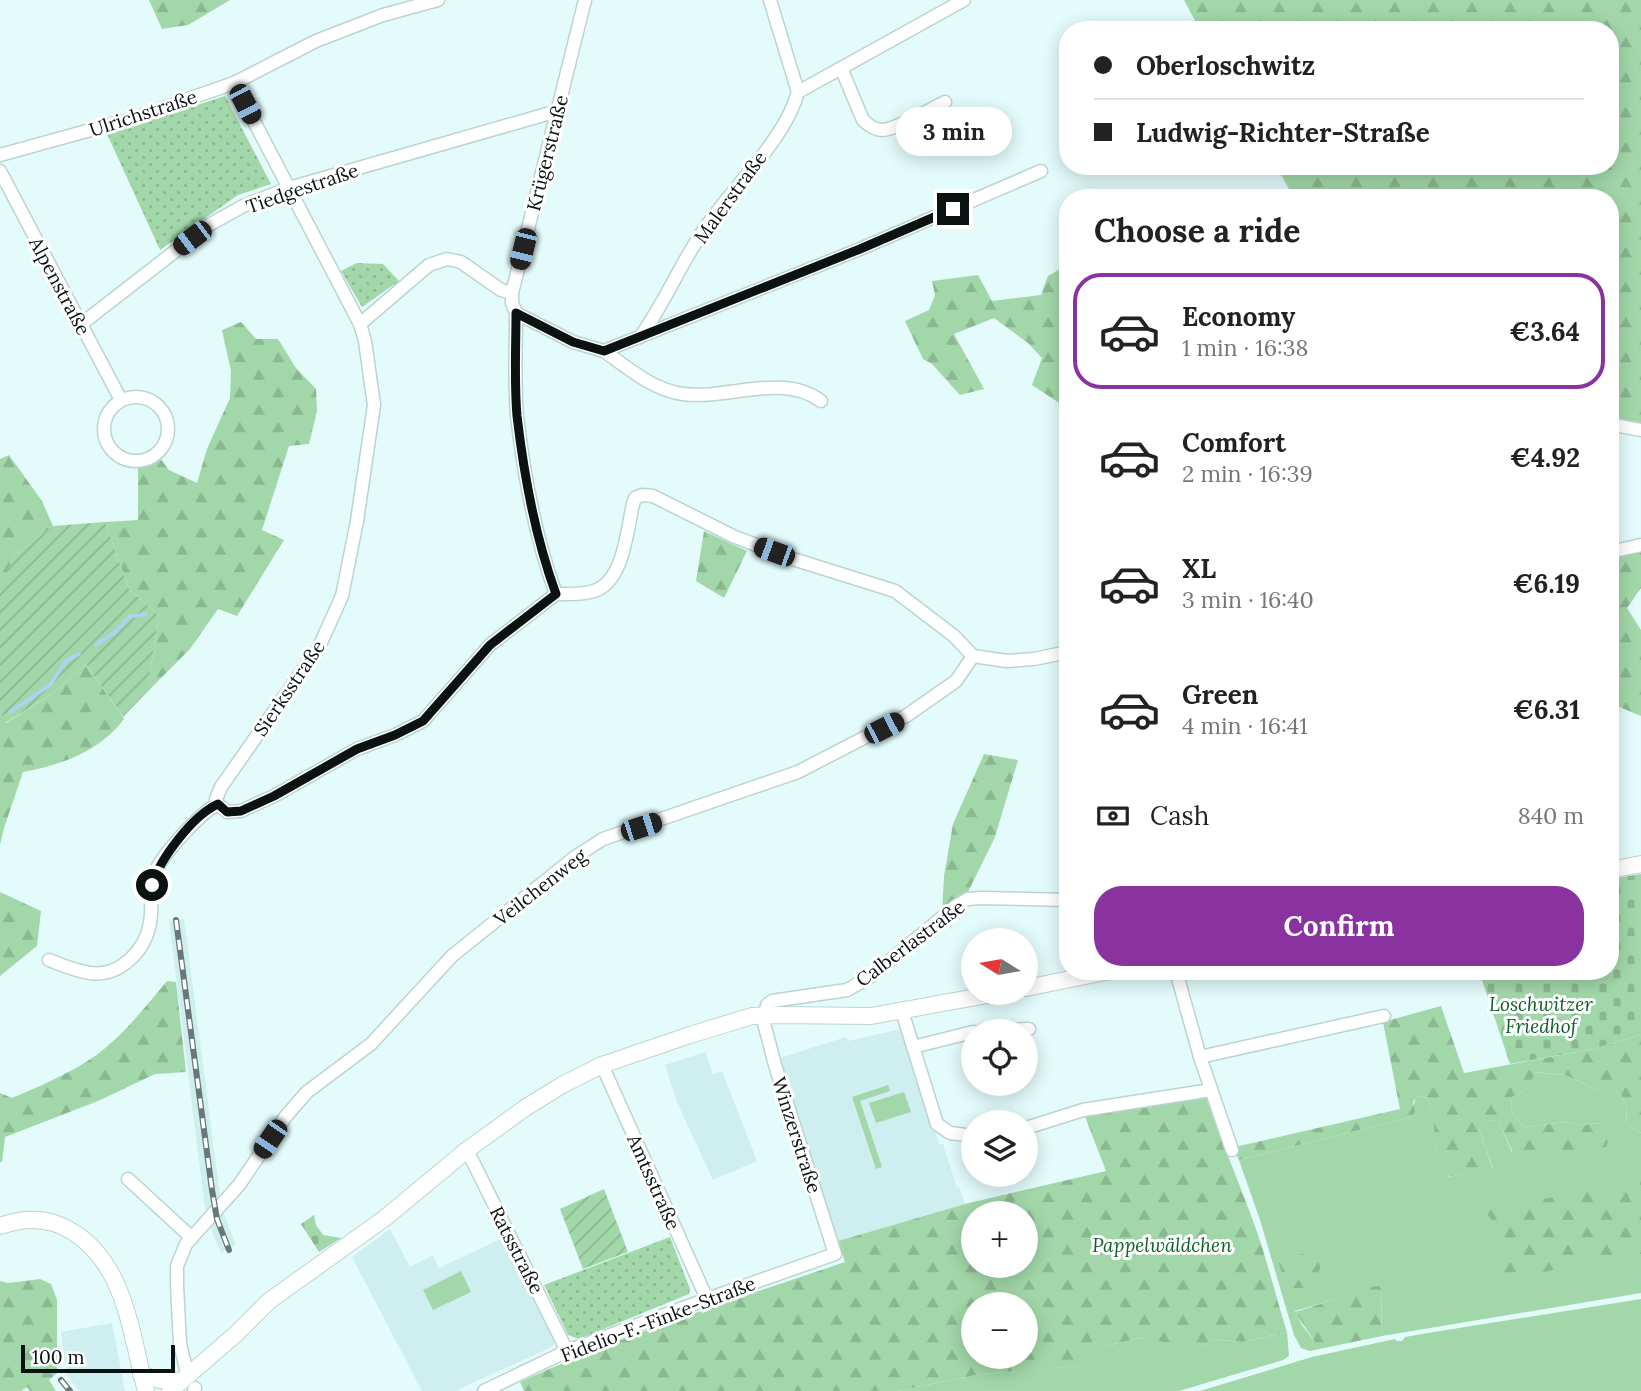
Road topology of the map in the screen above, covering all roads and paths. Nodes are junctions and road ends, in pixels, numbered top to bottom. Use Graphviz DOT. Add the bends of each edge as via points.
graph roads {
  1 [pos="438,0"];
  2 [pos="585,0"];
  3 [pos="770,0"];
  4 [pos="964,0"];
  5 [pos="841,68"];
  6 [pos="234,83"];
  7 [pos="798,92"];
  8 [pos="945,102"];
  9 [pos="556,115"];
  10 [pos="0,155"];
  11 [pos="0,171"];
  12 [pos="1041,171"];
  13 [pos="289,188"];
  14 [pos="512,293"];
  15 [pos="516,313"];
  16 [pos="357,318"];
  17 [pos="80,325"];
  18 [pos="639,337"];
  19 [pos="604,351"];
  20 [pos="121,400"];
  21 [pos="821,401"];
  22 [pos="1619,426"];
  23 [pos="1641,430"];
  24 [pos="1641,545"];
  25 [pos="1619,550"];
  26 [pos="556,594"];
  27 [pos="1059,654"];
  28 [pos="973,656"];
  29 [pos="218,804"];
  30 [pos="1641,864"];
  31 [pos="1619,868"];
  32 [pos="1059,900"];
  33 [pos="49,960"];
  34 [pos="1066,980"];
  35 [pos="1179,980"];
  36 [pos="1038,986"];
  37 [pos="961,1000"];
  38 [pos="902,1011"];
  39 [pos="764,1015"];
  40 [pos="1384,1016"];
  41 [pos="961,1035"];
  42 [pos="913,1046"];
  43 [pos="1200,1057"];
  44 [pos="602,1065"];
  45 [pos="1211,1090"];
  46 [pos="1038,1124"];
  47 [pos="961,1134"];
  48 [pos="467,1150"];
  49 [pos="1232,1150"];
  50 [pos="128,1179"];
  51 [pos="0,1226"];
  52 [pos="192,1238"];
  53 [pos="835,1254"];
  54 [pos="707,1299"];
  55 [pos="568,1351"];
  56 [pos="144,1383"];
  57 [pos="186,1386"];
  58 [pos="484,1391"];
  1 -- 6 [label="street, Ulrichstraße" via="316,41"];
  2 -- 9 [label="street, Krügerstraße"];
  3 -- 7 [label="street"];
  4 -- 5 [label="street"];
  5 -- 7 [label="street"];
  5 -- 8 [label="street" via="863,120 880,131"];
  6 -- 10 [label="street, Ulrichstraße" via="134,118"];
  6 -- 13 [label="street"];
  7 -- 18 [label="street, Malerstraße" via="789,119 700,234 666,299"];
  9 -- 13 [label="street, Tiedgestraße"];
  9 -- 14 [label="street, Krügerstraße"];
  11 -- 17 [label="street, Alpenstraße"];
  12 -- 18 [label="street"];
  13 -- 16 [label="street"];
  13 -- 17 [label="street, Tiedgestraße" via="209,225"];
  14 -- 15 [label="street, Krügerstraße"];
  14 -- 16 [label="street" via="461,262 447,259 429,265"];
  15 -- 19 [label="street" via="573,342"];
  15 -- 26 [label="street, Krügerstraße" via="517,415 532,512"];
  16 -- 29 [label="street, Sierksstraße" via="374,405 342,596 319,647 221,787"];
  17 -- 20 [label="street, Alpenstraße"];
  18 -- 19 [label="street"];
  19 -- 21 [label="street" via="655,386 682,394 773,388 803,390"];
  20 -- 20 [label="street" via="147,399 163,412 166,438 149,458 122,458 107,443 106,416"];
  22 -- 23 [label="street"];
  24 -- 25 [label="street"];
  26 -- 28 [label="street" via="594,591 608,583 622,557 635,498 647,495 735,537 895,591"];
  26 -- 29 [label="street" via="485,650 423,721 357,749 241,811 227,812"];
  27 -- 28 [label="street" via="1007,661"];
  28 -- 52 [label="street, Veilchenweg" via="956,681 906,716 798,772 603,839 575,857 452,956 372,1044 307,1092 240,1185"];
  29 -- 33 [label="street, Sierksstraße" via="201,814 157,870 150,921 138,951 128,962 89,973"];
  30 -- 31 [label="main road"];
  32 -- 39 [label="street, Calberlastraße" via="968,900 862,982 833,993 772,1001"];
  34 -- 36 [label="main road"];
  35 -- 43 [label="street"];
  37 -- 38 [label="main road"];
  38 -- 39 [label="main road" via="870,1016"];
  38 -- 42 [label="street"];
  39 -- 44 [label="main road"];
  39 -- 53 [label="street, Winzerstraße" via="775,1065"];
  40 -- 43 [label="street"];
  41 -- 42 [label="street"];
  42 -- 47 [label="street" via="937,1124"];
  43 -- 45 [label="street"];
  44 -- 48 [label="main road" via="525,1108"];
  44 -- 54 [label="street, Amtsstraße"];
  45 -- 46 [label="street" via="1083,1110"];
  45 -- 49 [label="street"];
  48 -- 55 [label="street, Ratsstraße"];
  48 -- 57 [label="main road" via="384,1219 269,1301"];
  50 -- 52 [label="street"];
  51 -- 56 [label="main road" via="45,1220 69,1229 98,1252 112,1275 128,1320"];
  52 -- 57 [label="street, Veilchenweg" via="177,1266"];
  53 -- 54 [label="street, Fidelio-F.-Finke-Straße"];
  54 -- 55 [label="street, Fidelio-F.-Finke-Straße"];
  55 -- 58 [label="street, Fidelio-F.-Finke-Straße"];
  56 -- 57 [label="main road" via="161,1380"];
}
